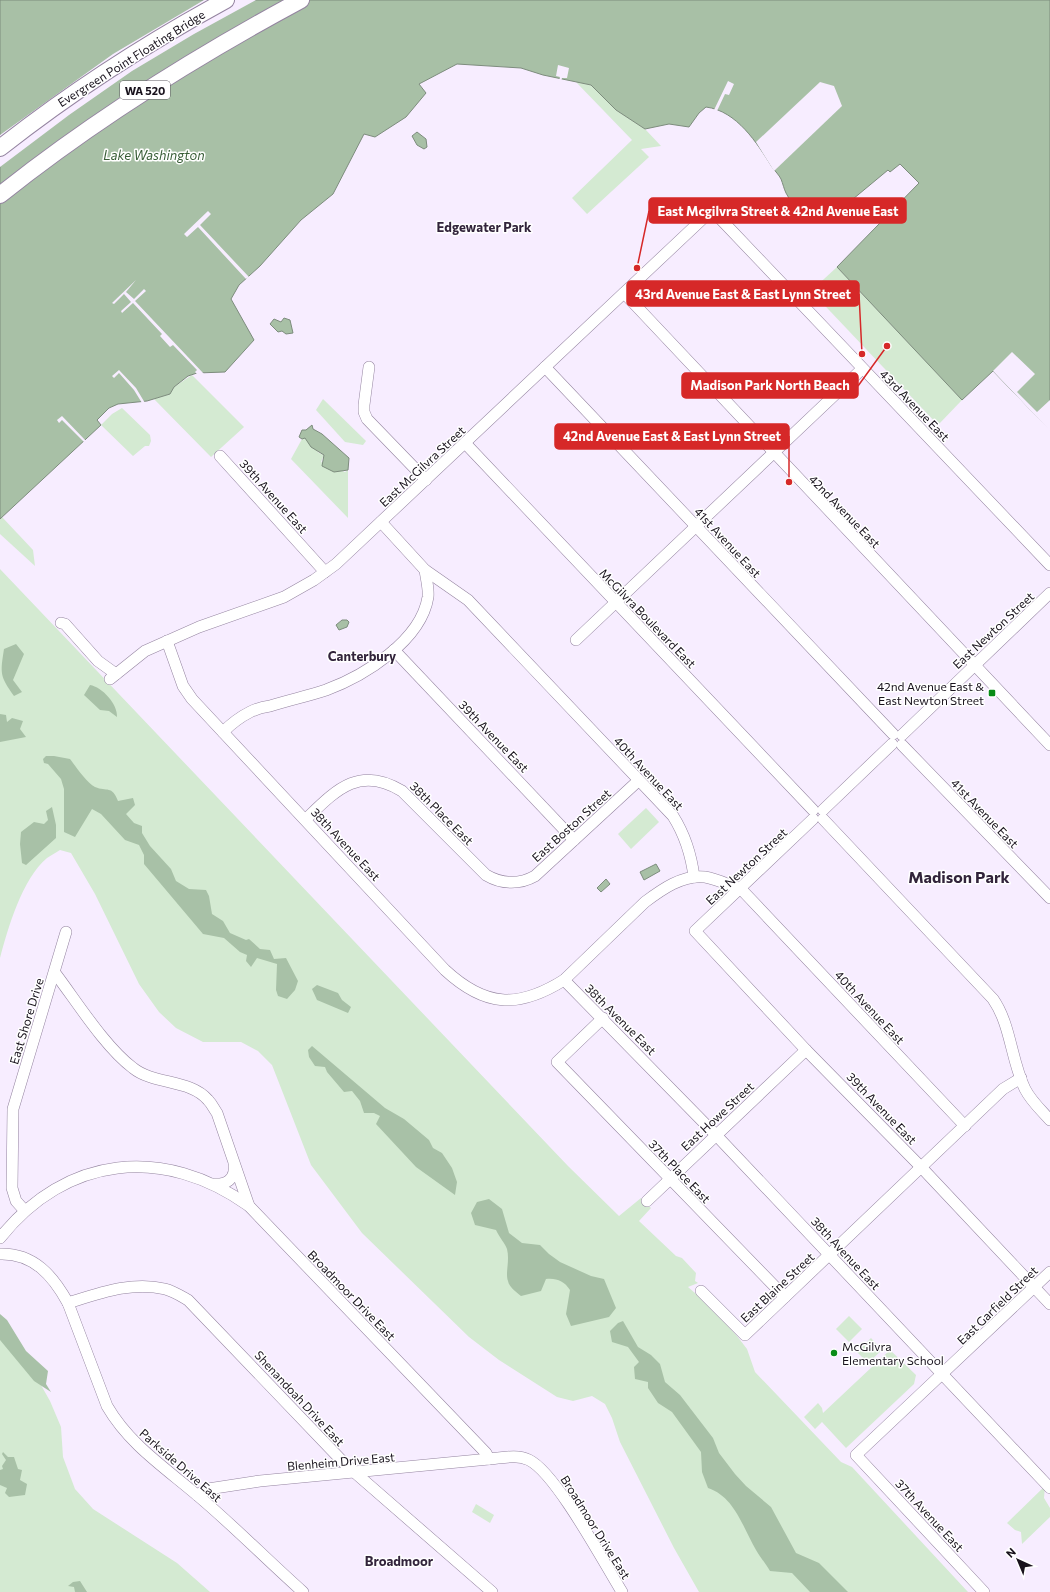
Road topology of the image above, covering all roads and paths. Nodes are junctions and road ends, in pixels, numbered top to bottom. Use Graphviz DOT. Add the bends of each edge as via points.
graph roads {
  1 [pos="226,0"];
  2 [pos="301,0"];
  3 [pos="0,148"];
  4 [pos="0,195"];
  5 [pos="712,210"];
  6 [pos="624,293"];
  7 [pos="369,367"];
  8 [pos="545,367"];
  9 [pos="862,370"];
  10 [pos="465,443"];
  11 [pos="773,454"];
  12 [pos="220,456"];
  13 [pos="426,480"];
  14 [pos="381,522"];
  15 [pos="695,526"];
  16 [pos="1050,565"];
  17 [pos="425,570"];
  18 [pos="325,572"];
  19 [pos="1050,594"];
  20 [pos="616,602"];
  21 [pos="61,623"];
  22 [pos="576,640"];
  23 [pos="167,641"];
  24 [pos="394,650"];
  25 [pos="974,665"];
  26 [pos="223,732"];
  27 [pos="897,740"];
  28 [pos="1050,745"];
  29 [pos="638,781"];
  30 [pos="818,815"];
  31 [pos="306,819"];
  32 [pos="574,840"];
  33 [pos="694,877"];
  34 [pos="517,882"];
  35 [pos="741,889"];
  36 [pos="1050,898"];
  37 [pos="695,931"];
  38 [pos="66,932"];
  39 [pos="55,973"];
  40 [pos="564,980"];
  41 [pos="602,1018"];
  42 [pos="806,1050"];
  43 [pos="1021,1078"];
  44 [pos="1050,1120"];
  45 [pos="965,1126"];
  46 [pos="716,1135"];
  47 [pos="234,1164"];
  48 [pos="922,1167"];
  49 [pos="670,1179"];
  50 [pos="214,1184"];
  51 [pos="647,1201"];
  52 [pos="249,1206"];
  53 [pos="25,1211"];
  54 [pos="0,1238"];
  55 [pos="0,1254"];
  56 [pos="830,1255"];
  57 [pos="1050,1272"];
  58 [pos="1034,1287"];
  59 [pos="701,1290"];
  60 [pos="784,1297"];
  61 [pos="68,1303"];
  62 [pos="1050,1304"];
  63 [pos="943,1374"];
  64 [pos="856,1455"];
  65 [pos="489,1459"];
  66 [pos="355,1473"];
  67 [pos="1050,1488"];
  68 [pos="197,1495"];
  69 [pos="303,1592"];
  70 [pos="492,1592"];
  71 [pos="622,1592"];
  72 [pos="984,1592"];
  1 -- 3 [label="highway, Evergreen Point Floating Bridge / WA 520" via="99,76"];
  2 -- 4 [label="highway, WA 520" via="189,62 141,93 58,150"];
  5 -- 6 [label="street, East McGilvra Street"];
  5 -- 9 [label="street, 43rd Avenue East"];
  6 -- 8 [label="street, East McGilvra Street"];
  6 -- 11 [label="street, 42nd Avenue East"];
  7 -- 13 [label="street" via="364,412 367,419"];
  8 -- 10 [label="street, East McGilvra Street"];
  8 -- 15 [label="street, 41st Avenue East"];
  9 -- 11 [label="street"];
  9 -- 16 [label="street, 43rd Avenue East"];
  10 -- 13 [label="street, East McGilvra Street"];
  10 -- 20 [label="street, McGilvra Boulevard East"];
  11 -- 15 [label="street"];
  11 -- 25 [label="street, 42nd Avenue East"];
  12 -- 18 [label="street, 39th Avenue East"];
  13 -- 14 [label="street, East McGilvra Street"];
  14 -- 17 [label="street, 40th Avenue East"];
  14 -- 18 [label="street, East McGilvra Street"];
  15 -- 20 [label="street"];
  15 -- 27 [label="street, 41st Avenue East"];
  17 -- 24 [label="street" via="428,596 424,614"];
  17 -- 29 [label="street, 40th Avenue East" via="468,600"];
  18 -- 23 [label="street, East McGilvra Street" via="268,604"];
  19 -- 25 [label="street, East Newton Street"];
  20 -- 22 [label="street"];
  20 -- 30 [label="street, McGilvra Boulevard East"];
  21 -- 23 [label="street, East McGilvra Street" via="65,624 113,676 140,654"];
  23 -- 26 [label="street, 38th Avenue East" via="183,686"];
  24 -- 26 [label="street" via="371,668 346,682 250,711"];
  24 -- 32 [label="street, 39th Avenue East"];
  25 -- 27 [label="street, East Newton Street"];
  25 -- 28 [label="street, 42nd Avenue East"];
  26 -- 31 [label="street, 38th Avenue East"];
  27 -- 30 [label="street, East Newton Street"];
  27 -- 36 [label="street, 41st Avenue East"];
  29 -- 32 [label="street, East Boston Street"];
  29 -- 33 [label="street, 40th Avenue East" via="673,816 682,831 692,858"];
  30 -- 35 [label="street, East Newton Street"];
  30 -- 43 [label="street, McGilvra Boulevard East" via="993,998 1004,1020"];
  31 -- 34 [label="street, 38th Place East" via="334,792 348,784 361,781 390,784 402,791 486,875 506,883"];
  31 -- 40 [label="street, 38th Avenue East" via="445,970 471,990 491,999 511,1001 540,994"];
  32 -- 34 [label="street, East Boston Street" via="535,876"];
  33 -- 35 [label="street, 40th Avenue East" via="714,879"];
  33 -- 40 [label="street" via="668,886 647,901"];
  35 -- 37 [label="street, East Newton Street"];
  35 -- 45 [label="street, 40th Avenue East"];
  37 -- 42 [label="street, 39th Avenue East"];
  38 -- 39 [label="street, East Shore Drive"];
  39 -- 47 [label="street" via="119,1057 135,1070 194,1090 208,1099 217,1113"];
  39 -- 53 [label="street, East Shore Drive" via="13,1109 12,1188 16,1201"];
  40 -- 41 [label="street, 38th Avenue East"];
  41 -- 46 [label="street, 38th Avenue East"];
  41 -- 49 [label="street, 37th Place East" via="557,1062"];
  42 -- 46 [label="street, East Howe Street"];
  42 -- 48 [label="street, 39th Avenue East"];
  43 -- 44 [label="street, McGilvra Boulevard East" via="1034,1103"];
  43 -- 45 [label="street, East Blaine Street" via="1003,1089"];
  45 -- 48 [label="street, East Blaine Street"];
  46 -- 49 [label="street, East Howe Street"];
  46 -- 56 [label="street, 38th Avenue East"];
  47 -- 50 [label="street" via="234,1173 229,1181 221,1185"];
  47 -- 52 [label="street"];
  48 -- 56 [label="street, East Blaine Street"];
  48 -- 58 [label="street, 39th Avenue East"];
  49 -- 51 [label="street, East Howe Street"];
  49 -- 60 [label="street, 37th Place East"];
  50 -- 52 [label="street, Broadmoor Drive East"];
  50 -- 53 [label="street, Broadmoor Drive East" via="191,1175 163,1169 111,1169 71,1181 48,1193"];
  52 -- 65 [label="street, Broadmoor Drive East"];
  53 -- 54 [label="street, Broadmoor Drive East"];
  55 -- 61 [label="street, Parkside Drive East" via="24,1258 39,1266 50,1274"];
  56 -- 60 [label="street, East Blaine Street"];
  56 -- 63 [label="street, 38th Avenue East"];
  57 -- 58 [label="street, East Garfield Street"];
  58 -- 62 [label="street, 39th Avenue East"];
  58 -- 63 [label="street, East Garfield Street"];
  59 -- 60 [label="street, East Blaine Street" via="745,1335"];
  61 -- 66 [label="street, Shenandoah Drive East" via="118,1288 143,1285 167,1289 188,1300"];
  61 -- 68 [label="street, Parkside Drive East" via="107,1406 116,1421 149,1456"];
  63 -- 64 [label="street, East Garfield Street"];
  63 -- 67 [label="street, 38th Avenue East"];
  64 -- 72 [label="street, 37th Avenue East"];
  65 -- 66 [label="street, Blenheim Drive East"];
  65 -- 71 [label="street, Broadmoor Drive East" via="515,1457 538,1466 561,1494"];
  66 -- 68 [label="street, Blenheim Drive East" via="260,1481 208,1489"];
  66 -- 70 [label="street, Shenandoah Drive East"];
  68 -- 69 [label="street, Parkside Drive East"];
}
